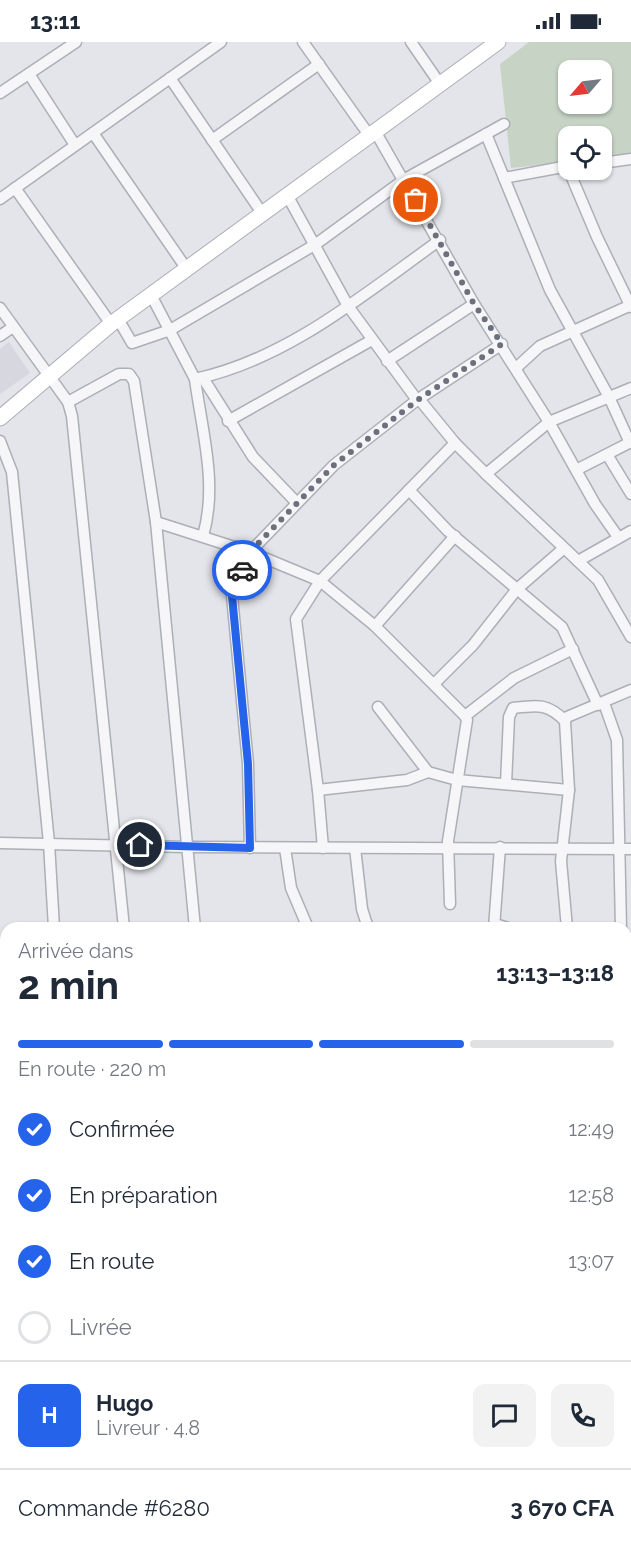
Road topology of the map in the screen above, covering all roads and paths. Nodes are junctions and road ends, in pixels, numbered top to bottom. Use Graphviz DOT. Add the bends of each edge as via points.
graph roads {
  1 [pos="76,42"];
  2 [pos="221,42"];
  3 [pos="303,42"];
  4 [pos="411,42"];
  5 [pos="498,42"];
  6 [pos="205,47"];
  7 [pos="319,64"];
  8 [pos="29,74"];
  9 [pos="170,78"];
  10 [pos="440,84"];
  11 [pos="0,93"];
  12 [pos="504,124"];
  13 [pos="93,133"];
  14 [pos="372,133"];
  15 [pos="486,134"];
  16 [pos="213,140"];
  17 [pos="75,145"];
  18 [pos="631,159"];
  19 [pos="612,162"];
  20 [pos="558,168"];
  21 [pos="504,178"];
  22 [pos="405,179"];
  23 [pos="574,180"];
  24 [pos="15,188"];
  25 [pos="287,195"];
  26 [pos="0,199"];
  27 [pos="262,213"];
  28 [pos="440,240"];
  29 [pos="316,244"];
  30 [pos="186,268"];
  31 [pos="151,295"];
  32 [pos="474,304"];
  33 [pos="348,306"];
  34 [pos="631,306"];
  35 [pos="0,308"];
  36 [pos="115,322"];
  37 [pos="13,327"];
  38 [pos="170,330"];
  39 [pos="572,330"];
  40 [pos="0,336"];
  41 [pos="372,340"];
  42 [pos="502,344"];
  43 [pos="387,361"];
  44 [pos="516,368"];
  45 [pos="50,378"];
  46 [pos="199,378"];
  47 [pos="631,388"];
  48 [pos="609,397"];
  49 [pos="418,399"];
  50 [pos="68,402"];
  51 [pos="0,418"];
  52 [pos="228,421"];
  53 [pos="549,422"];
  54 [pos="0,441"];
  55 [pos="455,443"];
  56 [pos="630,443"];
  57 [pos="3,455"];
  58 [pos="608,456"];
  59 [pos="578,470"];
  60 [pos="486,474"];
  61 [pos="410,490"];
  62 [pos="631,494"];
  63 [pos="296,502"];
  64 [pos="156,522"];
  65 [pos="631,531"];
  66 [pos="203,536"];
  67 [pos="455,536"];
  68 [pos="618,537"];
  69 [pos="563,549"];
  70 [pos="250,552"];
  71 [pos="578,561"];
  72 [pos="320,581"];
  73 [pos="517,589"];
  74 [pos="375,626"];
  75 [pos="631,638"];
  76 [pos="573,649"];
  77 [pos="434,684"];
  78 [pos="631,690"];
  79 [pos="601,704"];
  80 [pos="378,707"];
  81 [pos="465,716"];
  82 [pos="565,721"];
  83 [pos="428,772"];
  84 [pos="457,780"];
  85 [pos="506,784"];
  86 [pos="318,790"];
  87 [pos="569,790"];
  88 [pos="0,843"];
  89 [pos="50,843"];
  90 [pos="117,844"];
  91 [pos="187,847"];
  92 [pos="450,847"];
  93 [pos="501,847"];
  94 [pos="250,848"];
  95 [pos="285,848"];
  96 [pos="322,848"];
  97 [pos="562,848"];
  98 [pos="355,849"];
  99 [pos="626,849"];
  100 [pos="450,904"];
  101 [pos="54,922"];
  102 [pos="124,922"];
  103 [pos="194,922"];
  104 [pos="305,922"];
  105 [pos="366,922"];
  106 [pos="494,922"];
  107 [pos="566,922"];
  108 [pos="621,922"];
  1 -- 8 [label="street"];
  2 -- 6 [label="street"];
  3 -- 7 [label="street"];
  4 -- 10 [label="street"];
  5 -- 10 [label="street"];
  6 -- 9 [label="street"];
  7 -- 14 [label="street"];
  7 -- 16 [label="street"];
  8 -- 11 [label="street"];
  8 -- 17 [label="street"];
  9 -- 13 [label="street"];
  9 -- 16 [label="street"];
  10 -- 14 [label="street"];
  12 -- 15 [label="street"];
  13 -- 17 [label="street"];
  13 -- 30 [label="street"];
  14 -- 22 [label="street"];
  14 -- 25 [label="street"];
  15 -- 21 [label="street"];
  15 -- 22 [label="street"];
  16 -- 27 [label="street"];
  17 -- 24 [label="street"];
  18 -- 19 [label="street"];
  20 -- 21 [label="street"];
  21 -- 39 [label="street" via="550,290"];
  22 -- 28 [label="street"];
  22 -- 29 [label="street"];
  23 -- 34 [label="street"];
  24 -- 26 [label="street"];
  24 -- 36 [label="street"];
  25 -- 27 [label="street"];
  25 -- 29 [label="street"];
  27 -- 30 [label="street"];
  28 -- 32 [label="street"];
  28 -- 33 [label="street"];
  29 -- 33 [label="street"];
  29 -- 38 [label="street"];
  30 -- 31 [label="street"];
  31 -- 36 [label="street"];
  31 -- 38 [label="street"];
  32 -- 42 [label="street"];
  32 -- 43 [label="street"];
  33 -- 41 [label="street"];
  33 -- 46 [label="street" via="292,342"];
  34 -- 39 [label="street"];
  35 -- 37 [label="street"];
  36 -- 38 [label="street" via="132,344"];
  36 -- 45 [label="street"];
  37 -- 40 [label="street"];
  37 -- 45 [label="street"];
  38 -- 46 [label="street"];
  39 -- 44 [label="street" via="540,346"];
  39 -- 48 [label="street"];
  41 -- 43 [label="street"];
  41 -- 52 [label="street"];
  42 -- 44 [label="street"];
  42 -- 49 [label="street"];
  43 -- 49 [label="street"];
  44 -- 53 [label="street"];
  45 -- 50 [label="street"];
  45 -- 51 [label="street"];
  46 -- 52 [label="street"];
  46 -- 66 [label="street" via="211,483"];
  47 -- 48 [label="street"];
  48 -- 53 [label="street"];
  48 -- 56 [label="street"];
  49 -- 55 [label="street"];
  49 -- 63 [label="street" via="334,465"];
  50 -- 64 [label="street" via="119,374 126,372 131,376"];
  50 -- 90 [label="street"];
  52 -- 63 [label="street" via="253,458"];
  53 -- 59 [label="street"];
  53 -- 60 [label="street"];
  54 -- 57 [label="street"];
  55 -- 60 [label="street"];
  55 -- 61 [label="street"];
  56 -- 58 [label="street"];
  57 -- 89 [label="street" via="12,472"];
  58 -- 59 [label="street"];
  58 -- 62 [label="street"];
  59 -- 68 [label="street"];
  60 -- 69 [label="street"];
  61 -- 67 [label="street"];
  61 -- 72 [label="street"];
  63 -- 70 [label="street"];
  64 -- 66 [label="street"];
  64 -- 91 [label="street"];
  65 -- 68 [label="street"];
  66 -- 70 [label="street"];
  67 -- 73 [label="street"];
  67 -- 74 [label="street"];
  68 -- 71 [label="street"];
  69 -- 71 [label="street"];
  69 -- 73 [label="street"];
  70 -- 72 [label="street"];
  70 -- 94 [label="street" via="232,596 248,764"];
  71 -- 75 [label="street" via="598,580"];
  72 -- 74 [label="street"];
  72 -- 86 [label="street" via="296,619"];
  73 -- 76 [label="street" via="562,627"];
  73 -- 77 [label="street" via="473,645"];
  74 -- 77 [label="street"];
  76 -- 79 [label="street"];
  76 -- 81 [label="street" via="514,678"];
  77 -- 81 [label="street"];
  78 -- 79 [label="street"];
  79 -- 82 [label="street"];
  79 -- 99 [label="street" via="617,740"];
  80 -- 83 [label="street"];
  81 -- 84 [label="street"];
  82 -- 85 [label="street" via="553,708 513,708 509,717"];
  82 -- 87 [label="street"];
  83 -- 84 [label="street"];
  83 -- 86 [label="street" via="407,780"];
  84 -- 85 [label="street"];
  84 -- 92 [label="street"];
  85 -- 87 [label="street"];
  86 -- 96 [label="street"];
  87 -- 97 [label="street"];
  88 -- 89 [label="street"];
  89 -- 90 [label="street"];
  89 -- 101 [label="street"];
  90 -- 91 [label="street"];
  90 -- 102 [label="street"];
  91 -- 94 [label="street"];
  91 -- 103 [label="street"];
  92 -- 93 [label="street"];
  92 -- 98 [label="street"];
  92 -- 100 [label="street"];
  93 -- 97 [label="street"];
  93 -- 106 [label="street"];
  94 -- 95 [label="street"];
  95 -- 96 [label="street"];
  95 -- 104 [label="street" via="291,888"];
  96 -- 98 [label="street"];
  97 -- 99 [label="street"];
  97 -- 107 [label="street"];
  98 -- 105 [label="street"];
  99 -- 108 [label="street"];
}
